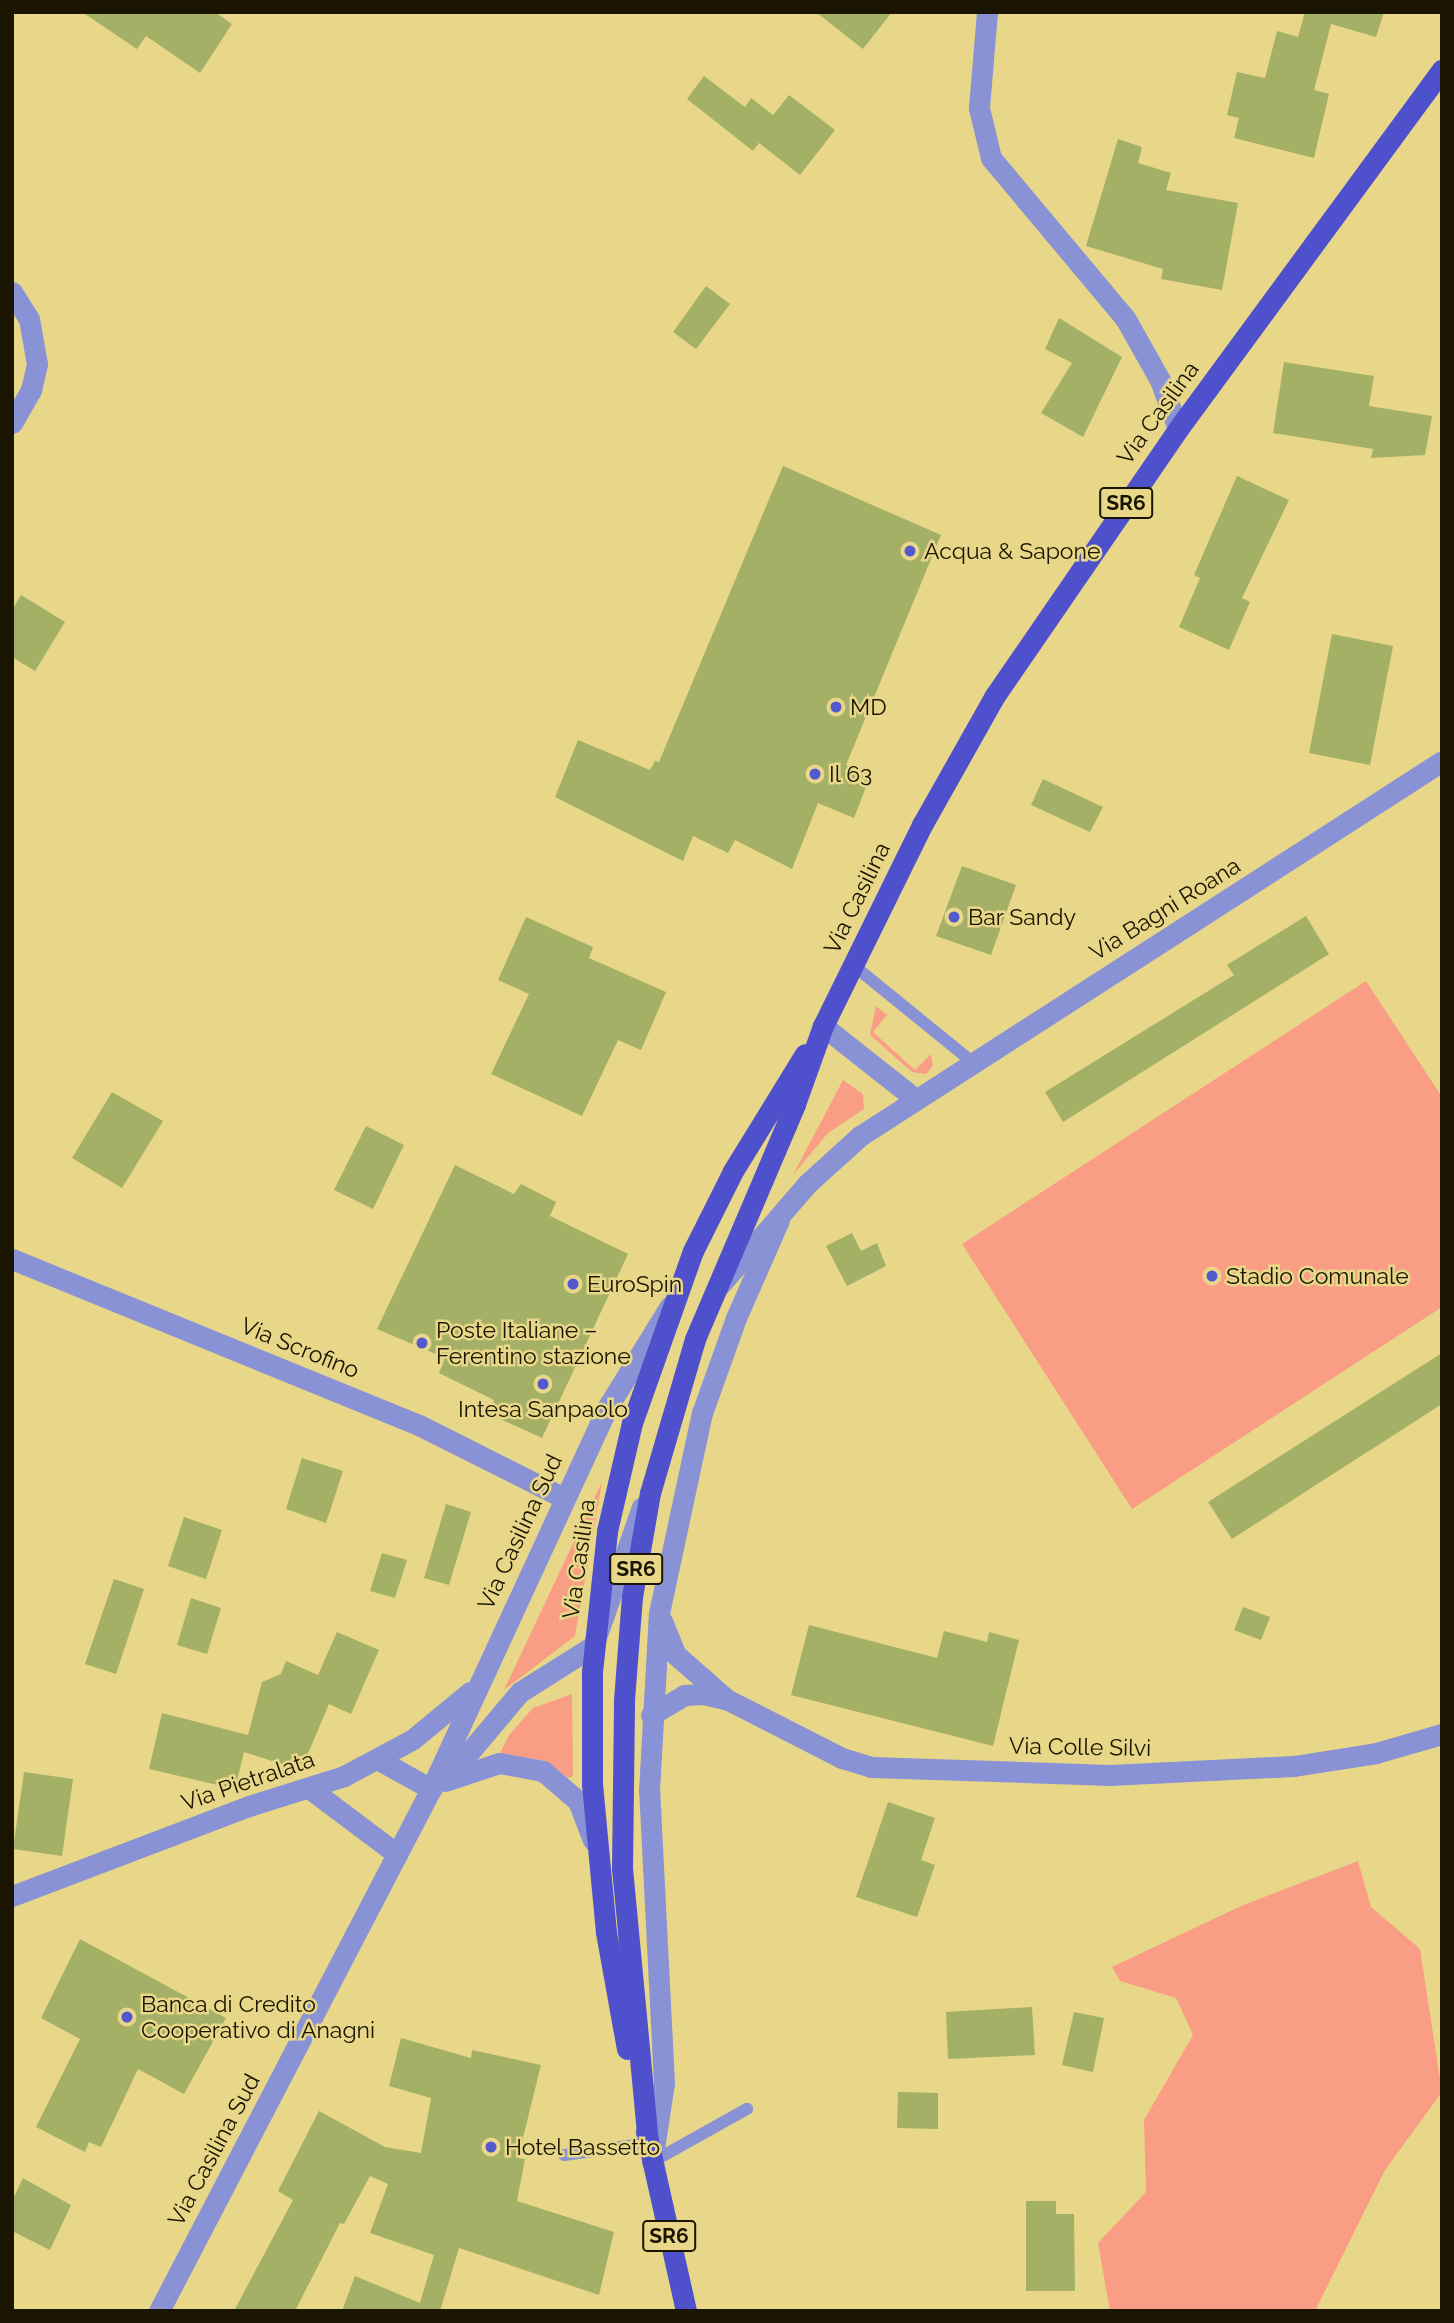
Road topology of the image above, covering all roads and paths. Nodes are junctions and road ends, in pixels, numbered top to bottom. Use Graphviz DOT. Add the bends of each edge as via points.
graph roads {
  1 [pos="987,12"];
  2 [pos="1442,69"];
  3 [pos="12,292"];
  4 [pos="12,423"];
  5 [pos="1178,429"];
  6 [pos="1442,761"];
  7 [pos="853,965"];
  8 [pos="824,1026"];
  9 [pos="971,1061"];
  10 [pos="913,1097"];
  11 [pos="779,1220"];
  12 [pos="12,1259"];
  13 [pos="715,1290"];
  14 [pos="671,1304"];
  15 [pos="655,1469"];
  16 [pos="564,1497"];
  17 [pos="659,1613"];
  18 [pos="593,1646"];
  19 [pos="480,1681"];
  20 [pos="728,1700"];
  21 [pos="651,1715"];
  22 [pos="1442,1734"];
  23 [pos="380,1760"];
  24 [pos="438,1785"];
  25 [pos="309,1788"];
  26 [pos="596,1852"];
  27 [pos="397,1854"];
  28 [pos="12,1896"];
  29 [pos="747,2109"];
  30 [pos="650,2153"];
  31 [pos="564,2155"];
  32 [pos="159,2311"];
  33 [pos="686,2311"];
  1 -- 5 [label="street" via="979,108 990,158 1125,318 1160,380"];
  2 -- 5 [label="main road, Via Casilina / SR6"];
  3 -- 4 [label="street" via="33,330 37,364 31,390"];
  5 -- 7 [label="main road, Via Casilina / SR6" via="995,696 922,825"];
  6 -- 9 [label="street, Via Bagni Roana"];
  7 -- 8 [label="main road, Via Casilina / SR6"];
  7 -- 9 [label="lane"];
  8 -- 10 [label="street"];
  8 -- 13 [label="main road, Via Casilina / SR6"];
  8 -- 14 [label="main road, Via Casilina / SR6" via="733,1171"];
  9 -- 10 [label="street, Via Bagni Roana"];
  10 -- 11 [label="street, Via Bagni Roana" via="835,1156"];
  11 -- 13 [label="street, Via Bagni Roana"];
  11 -- 17 [label="street" via="736,1318 702,1413"];
  12 -- 16 [label="street, Via Scrofino" via="430,1430"];
  13 -- 15 [label="main road, Via Casilina / SR6" via="676,1394"];
  14 -- 16 [label="street, Via Casilina Sud" via="618,1387"];
  14 -- 18 [label="main road, Via Casilina / SR6" via="619,1474"];
  15 -- 18 [label="street"];
  15 -- 30 [label="main road, Via Casilina / SR6" via="632,1597 620,1801 627,1939"];
  16 -- 19 [label="street, Via Casilina Sud"];
  17 -- 20 [label="street" via="675,1654"];
  17 -- 21 [label="street"];
  18 -- 24 [label="street" via="520,1692"];
  18 -- 26 [label="main road, Via Casilina / SR6"];
  19 -- 23 [label="street, Via Pietralata" via="443,1717"];
  19 -- 24 [label="street, Via Casilina Sud"];
  20 -- 21 [label="street" via="684,1695"];
  20 -- 22 [label="street, Via Colle Silvi" via="842,1758 902,1770 1214,1773 1376,1753"];
  21 -- 30 [label="street" via="651,1860 664,2083"];
  23 -- 24 [label="street"];
  23 -- 25 [label="street, Via Pietralata"];
  24 -- 26 [label="street" via="499,1763 543,1771 578,1801"];
  24 -- 27 [label="street, Via Casilina Sud"];
  25 -- 27 [label="street"];
  25 -- 28 [label="street, Via Pietralata" via="249,1806"];
  26 -- 30 [label="main road, Via Casilina / SR6" via="618,2007"];
  27 -- 32 [label="street, Via Casilina Sud"];
  29 -- 30 [label="lane"];
  30 -- 31 [label="lane"];
  30 -- 33 [label="main road, Via Casilina / SR6"];
}
